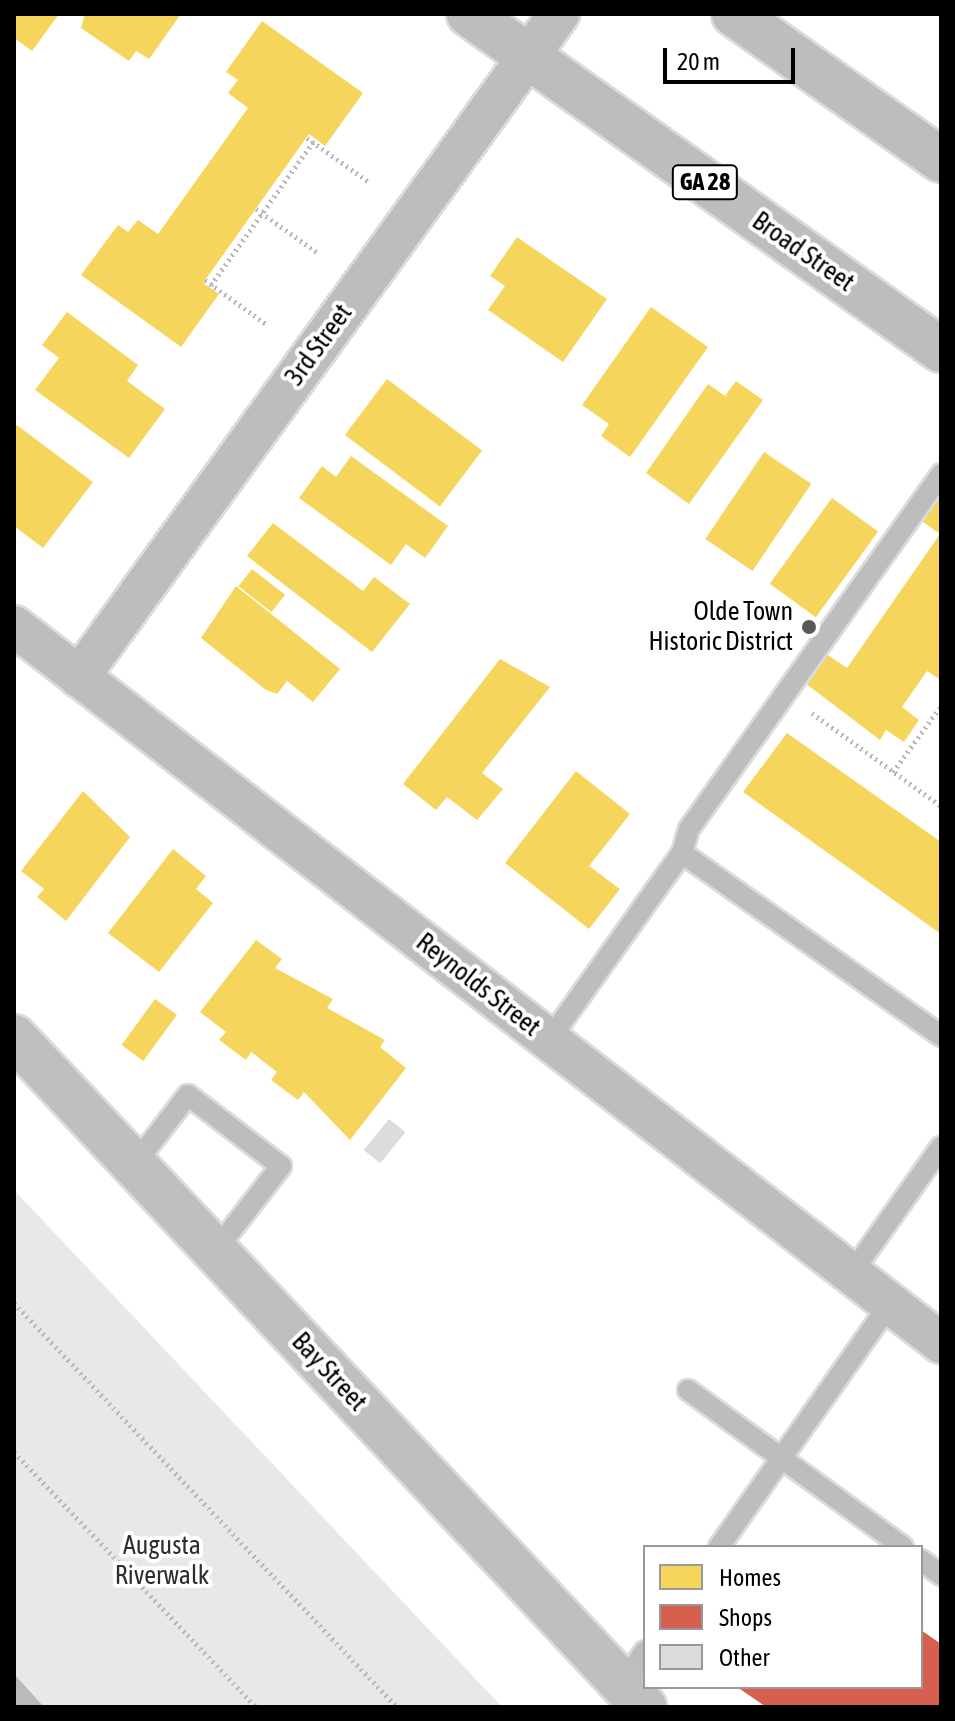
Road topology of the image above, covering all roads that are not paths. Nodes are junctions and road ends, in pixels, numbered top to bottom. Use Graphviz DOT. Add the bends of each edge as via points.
graph roads {
  1 [pos="469,14"];
  2 [pos="559,14"];
  3 [pos="734,14"];
  4 [pos="528,57"];
  5 [pos="941,160"];
  6 [pos="941,350"];
  7 [pos="941,474"];
  8 [pos="14,626"];
  9 [pos="79,677"];
  10 [pos="682,853"];
  11 [pos="941,1036"];
  12 [pos="14,1037"];
  13 [pos="549,1040"];
  14 [pos="941,1147"];
  15 [pos="134,1165"];
  16 [pos="215,1251"];
  17 [pos="851,1274"];
  18 [pos="890,1304"];
  19 [pos="941,1343"];
  20 [pos="688,1390"];
  21 [pos="782,1458"];
  22 [pos="720,1545"];
  23 [pos="900,1545"];
  24 [pos="923,1562"];
  25 [pos="941,1575"];
  26 [pos="637,1681"];
  1 -- 4 [label="main road, Broad Street / GA 28"];
  2 -- 4 [label="street, 3rd Street"];
  3 -- 5 [label="main road"];
  4 -- 6 [label="main road, Broad Street / GA 28"];
  4 -- 9 [label="street, 3rd Street"];
  7 -- 10 [label="lane" via="689,829"];
  8 -- 9 [label="street, Reynolds Street"];
  9 -- 13 [label="street, Reynolds Street"];
  10 -- 11 [label="lane"];
  10 -- 13 [label="lane"];
  12 -- 15 [label="main road, Bay Street"];
  13 -- 17 [label="street, Reynolds Street"];
  14 -- 17 [label="lane"];
  15 -- 16 [label="main road, Bay Street"];
  15 -- 16 [label="lane" via="188,1095 281,1166"];
  16 -- 26 [label="main road, Bay Street"];
  17 -- 18 [label="street, Reynolds Street"];
  18 -- 19 [label="street, Reynolds Street"];
  18 -- 21 [label="lane"];
  20 -- 21 [label="lane"];
  21 -- 22 [label="lane"];
  21 -- 23 [label="lane"];
  24 -- 25 [label="lane"];
}
